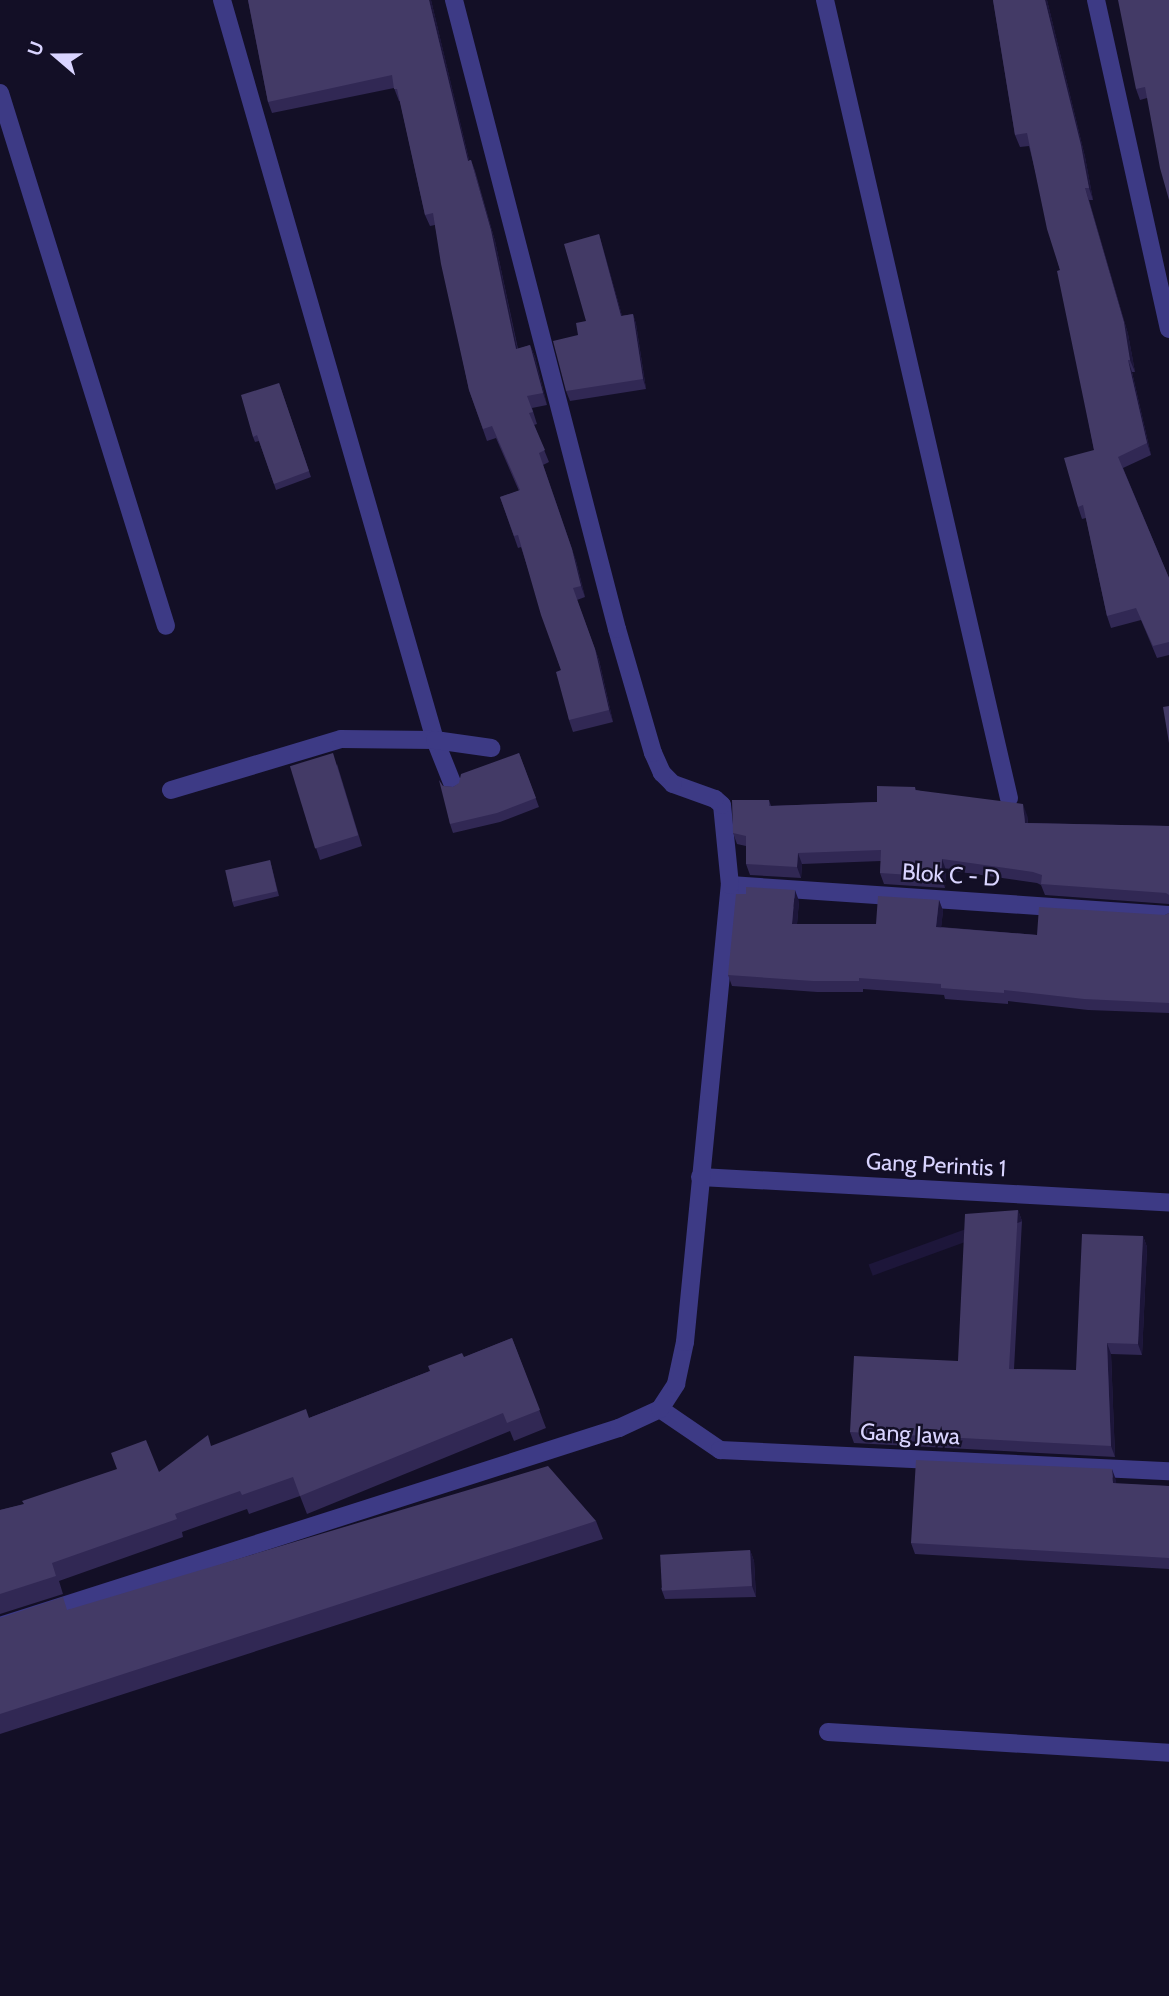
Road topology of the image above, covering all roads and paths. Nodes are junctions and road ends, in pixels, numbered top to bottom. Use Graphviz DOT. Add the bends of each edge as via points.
graph roads {
  1 [pos="222,0"];
  2 [pos="454,0"];
  3 [pos="825,0"];
  4 [pos="1096,0"];
  5 [pos="0,93"];
  6 [pos="1169,329"];
  7 [pos="166,626"];
  8 [pos="435,740"];
  9 [pos="491,748"];
  10 [pos="453,785"];
  11 [pos="171,790"];
  12 [pos="1009,798"];
  13 [pos="730,885"];
  14 [pos="1169,915"];
  15 [pos="700,1177"];
  16 [pos="1169,1202"];
  17 [pos="660,1409"];
  18 [pos="1169,1471"];
  19 [pos="0,1626"];
  20 [pos="828,1732"];
  21 [pos="1169,1753"];
  1 -- 8 [label="street"];
  2 -- 13 [label="street" via="653,753 673,784 722,805"];
  3 -- 12 [label="street"];
  4 -- 6 [label="street"];
  5 -- 7 [label="street"];
  8 -- 9 [label="street"];
  8 -- 10 [label="street"];
  8 -- 11 [label="street" via="341,739"];
  13 -- 14 [label="street, Blok C - D"];
  13 -- 15 [label="street"];
  15 -- 16 [label="street, Gang Perintis 1"];
  15 -- 17 [label="street" via="685,1342 676,1384"];
  17 -- 18 [label="street, Gang Jawa" via="720,1450"];
  17 -- 19 [label="street" via="619,1428"];
  20 -- 21 [label="street"];
}
